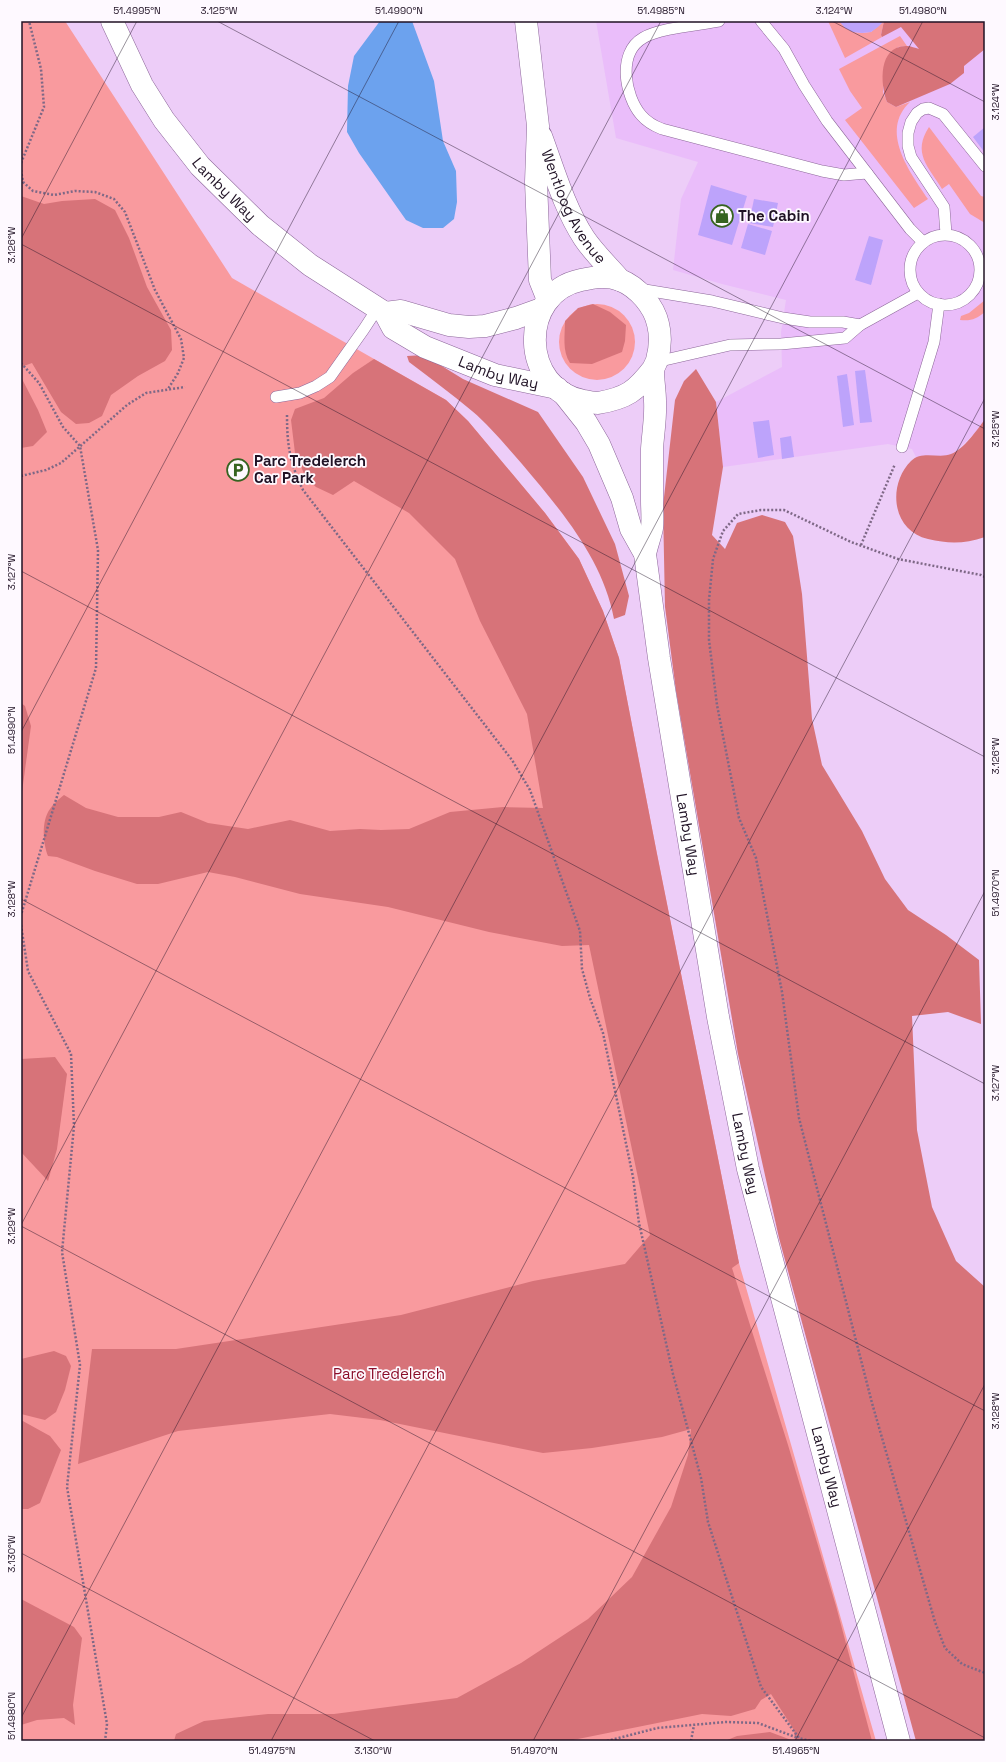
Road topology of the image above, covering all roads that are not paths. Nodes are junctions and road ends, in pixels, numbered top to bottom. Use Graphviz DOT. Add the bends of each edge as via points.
graph roads {
  1 [pos="112,21"];
  2 [pos="526,21"];
  3 [pos="719,21"];
  4 [pos="761,21"];
  5 [pos="538,126"];
  6 [pos="985,166"];
  7 [pos="867,173"];
  8 [pos="946,234"];
  9 [pos="923,242"];
  10 [pos="982,256"];
  11 [pos="628,284"];
  12 [pos="918,293"];
  13 [pos="939,304"];
  14 [pos="544,305"];
  15 [pos="381,311"];
  16 [pos="860,325"];
  17 [pos="655,366"];
  18 [pos="560,391"];
  19 [pos="276,397"];
  20 [pos="902,447"];
  21 [pos="645,554"];
  22 [pos="899,1741"];
  1 -- 15 [label="street, Lamby Way" via="142,85 164,120 200,166 260,225 310,265"];
  2 -- 5 [label="street, Wentloog Avenue"];
  3 -- 7 [label="lane" via="653,34 642,38 631,51 626,66 626,83 631,100 641,115 662,129 822,171 844,175"];
  4 -- 7 [label="lane" via="784,49 827,121"];
  5 -- 11 [label="street, Wentloog Avenue" via="563,197 574,220 585,239"];
  5 -- 14 [label="street, Wentloog Avenue" via="536,182 539,266"];
  6 -- 8 [label="lane" via="943,114 930,108 917,113 911,122 908,146 911,157 944,207"];
  7 -- 9 [label="lane"];
  8 -- 9 [label="lane"];
  8 -- 10 [label="lane" via="966,241"];
  9 -- 12 [label="lane" via="911,261 910,272"];
  10 -- 13 [label="lane" via="978,282 972,293 963,300"];
  11 -- 14 [label="street" via="599,276 570,282"];
  11 -- 16 [label="lane" via="789,319"];
  11 -- 17 [label="street" via="649,304 658,324 660,346"];
  12 -- 13 [label="lane"];
  12 -- 16 [label="lane"];
  13 -- 20 [label="lane" via="934,342"];
  14 -- 15 [label="street" via="516,318 469,327 443,323 401,311"];
  14 -- 18 [label="street" via="534,330 535,355 543,373"];
  15 -- 18 [label="street, Lamby Way" via="393,328 425,347 494,375"];
  15 -- 19 [label="lane" via="364,329 330,377 300,393"];
  16 -- 17 [label="lane" via="845,338 781,344 730,345"];
  17 -- 18 [label="street" via="639,387 624,397 597,403 576,399"];
  17 -- 21 [label="street, Lamby Way" via="652,527"];
  18 -- 21 [label="street, Lamby Way" via="586,422 600,444 622,498 631,529"];
  21 -- 22 [label="street, Lamby Way" via="660,666 718,1017 748,1169"];
}
